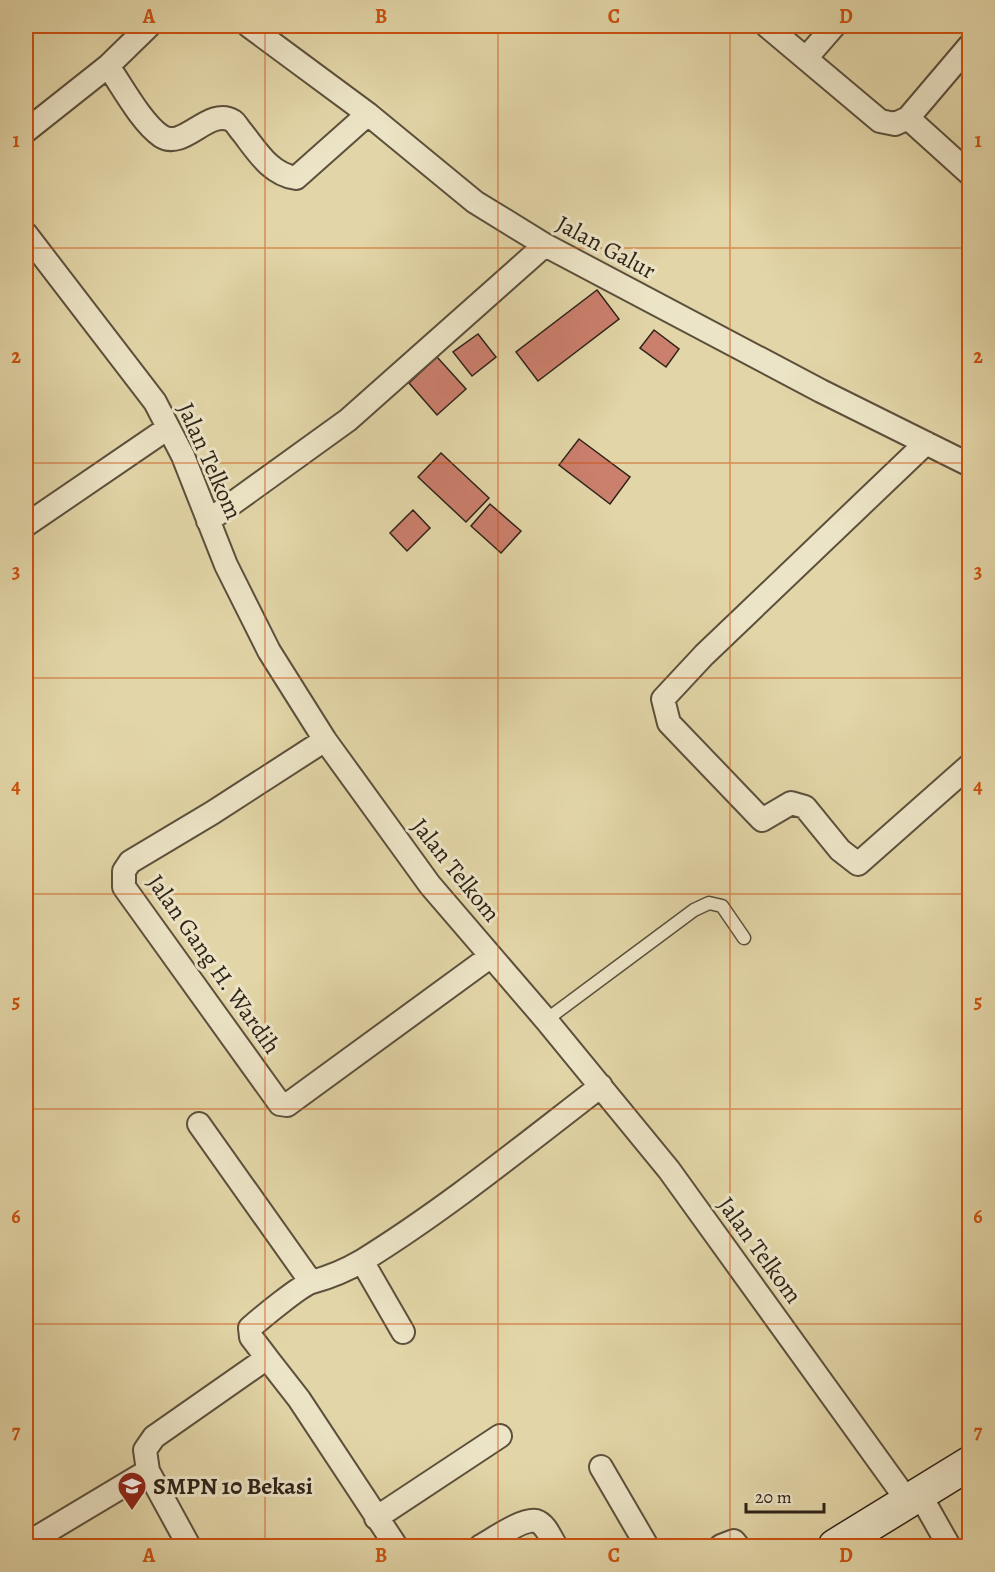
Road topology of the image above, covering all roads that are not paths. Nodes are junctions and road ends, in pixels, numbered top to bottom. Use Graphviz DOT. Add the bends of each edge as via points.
graph roads {
  1 [pos="149,26"];
  2 [pos="249,26"];
  3 [pos="767,26"];
  4 [pos="834,26"];
  5 [pos="969,45"];
  6 [pos="807,57"];
  7 [pos="108,66"];
  8 [pos="368,114"];
  9 [pos="908,118"];
  10 [pos="26,131"];
  11 [pos="969,174"];
  12 [pos="26,234"];
  13 [pos="545,245"];
  14 [pos="168,428"];
  15 [pos="926,443"];
  16 [pos="969,465"];
  17 [pos="208,521"];
  18 [pos="26,525"];
  19 [pos="325,740"];
  20 [pos="969,765"];
  21 [pos="744,938"];
  22 [pos="491,957"];
  23 [pos="546,1020"];
  24 [pos="601,1086"];
  25 [pos="199,1124"];
  26 [pos="362,1261"];
  27 [pos="311,1282"];
  28 [pos="403,1332"];
  29 [pos="267,1358"];
  30 [pos="500,1436"];
  31 [pos="969,1463"];
  32 [pos="601,1467"];
  33 [pos="148,1471"];
  34 [pos="913,1497"];
  35 [pos="376,1518"];
  36 [pos="26,1544"];
  37 [pos="840,1545"];
  38 [pos="189,1546"];
  39 [pos="396,1546"];
  40 [pos="481,1546"];
  41 [pos="556,1546"];
  42 [pos="647,1546"];
  43 [pos="721,1546"];
  44 [pos="738,1546"];
  45 [pos="949,1546"];
  1 -- 7 [label="street"];
  2 -- 8 [label="street, Jalan Galur"];
  3 -- 6 [label="street"];
  4 -- 6 [label="street"];
  5 -- 9 [label="street"];
  6 -- 9 [label="street" via="880,121 895,124"];
  7 -- 8 [label="street" via="162,137 176,139 219,118 233,121 282,176 296,178"];
  7 -- 10 [label="street"];
  8 -- 13 [label="street, Jalan Galur" via="475,202"];
  9 -- 11 [label="street"];
  12 -- 14 [label="street, Jalan Telkom" via="155,402"];
  13 -- 15 [label="street, Jalan Galur"];
  13 -- 17 [label="street" via="348,420"];
  14 -- 17 [label="street, Jalan Telkom"];
  14 -- 18 [label="street"];
  15 -- 16 [label="street, Jalan Galur"];
  15 -- 20 [label="street" via="663,699 669,723 762,820 791,803 805,807 840,850 858,864"];
  17 -- 19 [label="street, Jalan Telkom" via="269,651"];
  19 -- 22 [label="street, Jalan Telkom" via="430,885"];
  19 -- 22 [label="street, Jalan Gang H. Wardih" via="130,862 124,871 124,887 283,1106"];
  21 -- 23 [label="lane" via="722,906 709,903 694,910"];
  22 -- 23 [label="street, Jalan Telkom"];
  23 -- 24 [label="street, Jalan Telkom"];
  24 -- 26 [label="street" via="484,1176"];
  24 -- 34 [label="street, Jalan Telkom" via="669,1170"];
  25 -- 27 [label="street"];
  26 -- 27 [label="street" via="331,1278"];
  26 -- 28 [label="street"];
  27 -- 29 [label="street" via="250,1328 251,1337"];
  29 -- 33 [label="street" via="154,1437 145,1450"];
  29 -- 35 [label="street" via="299,1399"];
  30 -- 35 [label="street"];
  31 -- 34 [label="main road"];
  32 -- 42 [label="street"];
  33 -- 36 [label="street"];
  33 -- 38 [label="street"];
  34 -- 37 [label="main road"];
  34 -- 45 [label="street, Jalan Telkom"];
  35 -- 39 [label="street"];
  40 -- 41 [label="street" via="525,1522 536,1521"];
  43 -- 44 [label="street" via="734,1541"];
}
